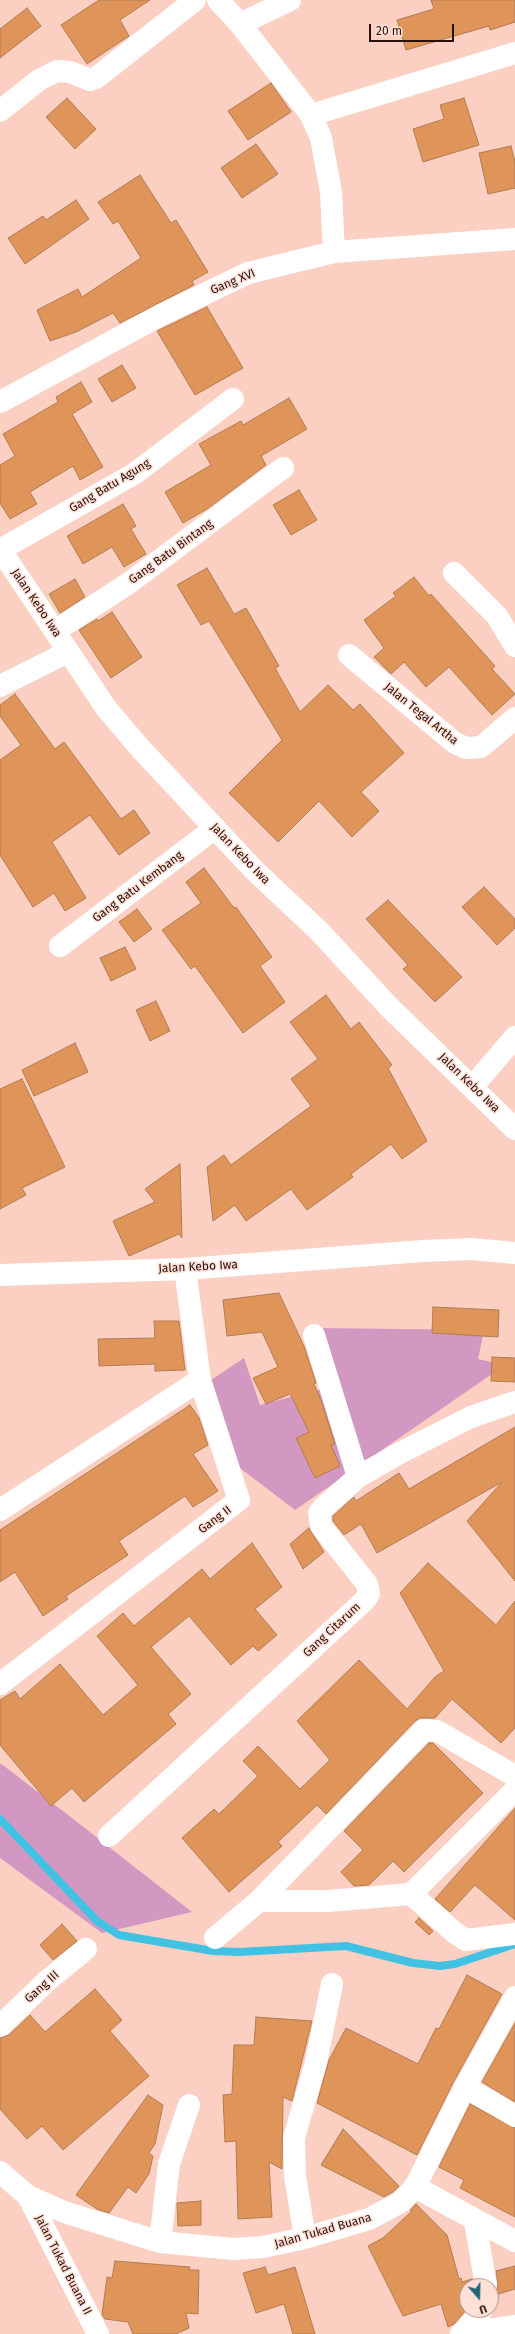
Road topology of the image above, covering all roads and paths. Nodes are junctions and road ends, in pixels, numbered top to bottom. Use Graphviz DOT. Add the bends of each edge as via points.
graph roads {
  1 [pos="195,0"];
  2 [pos="218,0"];
  3 [pos="290,0"];
  4 [pos="240,24"];
  5 [pos="515,53"];
  6 [pos="0,111"];
  7 [pos="311,115"];
  8 [pos="515,239"];
  9 [pos="334,252"];
  10 [pos="233,399"];
  11 [pos="0,402"];
  12 [pos="283,468"];
  13 [pos="0,549"];
  14 [pos="454,572"];
  15 [pos="55,631"];
  16 [pos="515,646"];
  17 [pos="68,652"];
  18 [pos="349,655"];
  19 [pos="0,686"];
  20 [pos="515,718"];
  21 [pos="216,828"];
  22 [pos="60,946"];
  23 [pos="515,1037"];
  24 [pos="473,1086"];
  25 [pos="515,1129"];
  26 [pos="515,1253"];
  27 [pos="185,1269"];
  28 [pos="0,1275"];
  29 [pos="314,1335"];
  30 [pos="200,1380"];
  31 [pos="515,1402"];
  32 [pos="358,1477"];
  33 [pos="0,1510"];
  34 [pos="0,1684"];
  35 [pos="515,1776"];
  36 [pos="515,1790"];
  37 [pos="108,1836"];
  38 [pos="411,1894"];
  39 [pos="259,1900"];
  40 [pos="515,1934"];
  41 [pos="215,1938"];
  42 [pos="86,1949"];
  43 [pos="332,1984"];
  44 [pos="515,1997"];
  45 [pos="0,2026"];
  46 [pos="465,2087"];
  47 [pos="189,2105"];
  48 [pos="515,2116"];
  49 [pos="0,2172"];
  50 [pos="415,2187"];
  51 [pos="28,2196"];
  52 [pos="475,2221"];
  53 [pos="305,2238"];
  54 [pos="515,2241"];
  55 [pos="160,2242"];
  56 [pos="485,2278"];
  57 [pos="475,2318"];
  58 [pos="515,2326"];
  59 [pos="98,2334"];
  60 [pos="461,2334"];
  1 -- 6 [label="street" via="96,78 90,80 70,72 58,71 39,80"];
  2 -- 4 [label="street"];
  3 -- 4 [label="street"];
  4 -- 7 [label="street"];
  5 -- 7 [label="street"];
  7 -- 9 [label="street" via="321,138 331,192"];
  8 -- 9 [label="street, Gang XVI"];
  9 -- 11 [label="street, Gang XVI" via="248,273 161,315"];
  10 -- 13 [label="street, Gang Batu Agung" via="134,474"];
  12 -- 15 [label="street, Gang Batu Bintang" via="129,583"];
  13 -- 15 [label="street, Jalan Kebo Iwa"];
  14 -- 16 [label="street" via="497,616"];
  15 -- 17 [label="street, Jalan Kebo Iwa"];
  17 -- 19 [label="street"];
  17 -- 21 [label="street, Jalan Kebo Iwa" via="106,708"];
  18 -- 20 [label="street, Jalan Tegal Artha" via="455,743 466,748 481,747"];
  21 -- 22 [label="street, Gang Batu Kembang"];
  21 -- 24 [label="street, Jalan Kebo Iwa" via="255,872 320,931 390,1008"];
  23 -- 24 [label="street"];
  24 -- 25 [label="street, Jalan Kebo Iwa"];
  26 -- 27 [label="street, Jalan Kebo Iwa" via="472,1249 423,1251"];
  27 -- 28 [label="street, Jalan Kebo Iwa"];
  27 -- 30 [label="street, Gang II"];
  29 -- 32 [label="street"];
  30 -- 33 [label="street"];
  30 -- 34 [label="street, Gang II" via="239,1500"];
  31 -- 32 [label="street, Gang Citarum" via="471,1417"];
  32 -- 37 [label="street, Gang Citarum" via="319,1513 325,1532 367,1584 369,1594"];
  35 -- 39 [label="street" via="437,1731 424,1730"];
  36 -- 38 [label="street"];
  38 -- 39 [label="street" via="328,1900"];
  38 -- 40 [label="street" via="466,1940"];
  39 -- 41 [label="street"];
  42 -- 45 [label="street, Gang III" via="48,1980"];
  43 -- 53 [label="street" via="316,2062 294,2138 295,2176"];
  44 -- 46 [label="street, Jalan Tukad Buana"];
  46 -- 48 [label="street"];
  46 -- 50 [label="street, Jalan Tukad Buana"];
  47 -- 55 [label="street" via="170,2164"];
  49 -- 51 [label="street, Jalan Tukad Buana"];
  50 -- 52 [label="street"];
  50 -- 53 [label="street, Jalan Tukad Buana" via="401,2202 369,2219"];
  51 -- 55 [label="street, Jalan Tukad Buana" via="71,2214"];
  51 -- 59 [label="street, Jalan Tukad Buana II"];
  52 -- 54 [label="street"];
  52 -- 56 [label="street"];
  53 -- 55 [label="street, Jalan Tukad Buana" via="264,2247 233,2249"];
  57 -- 60 [label="street"];
  58 -- 60 [label="street"];
}
